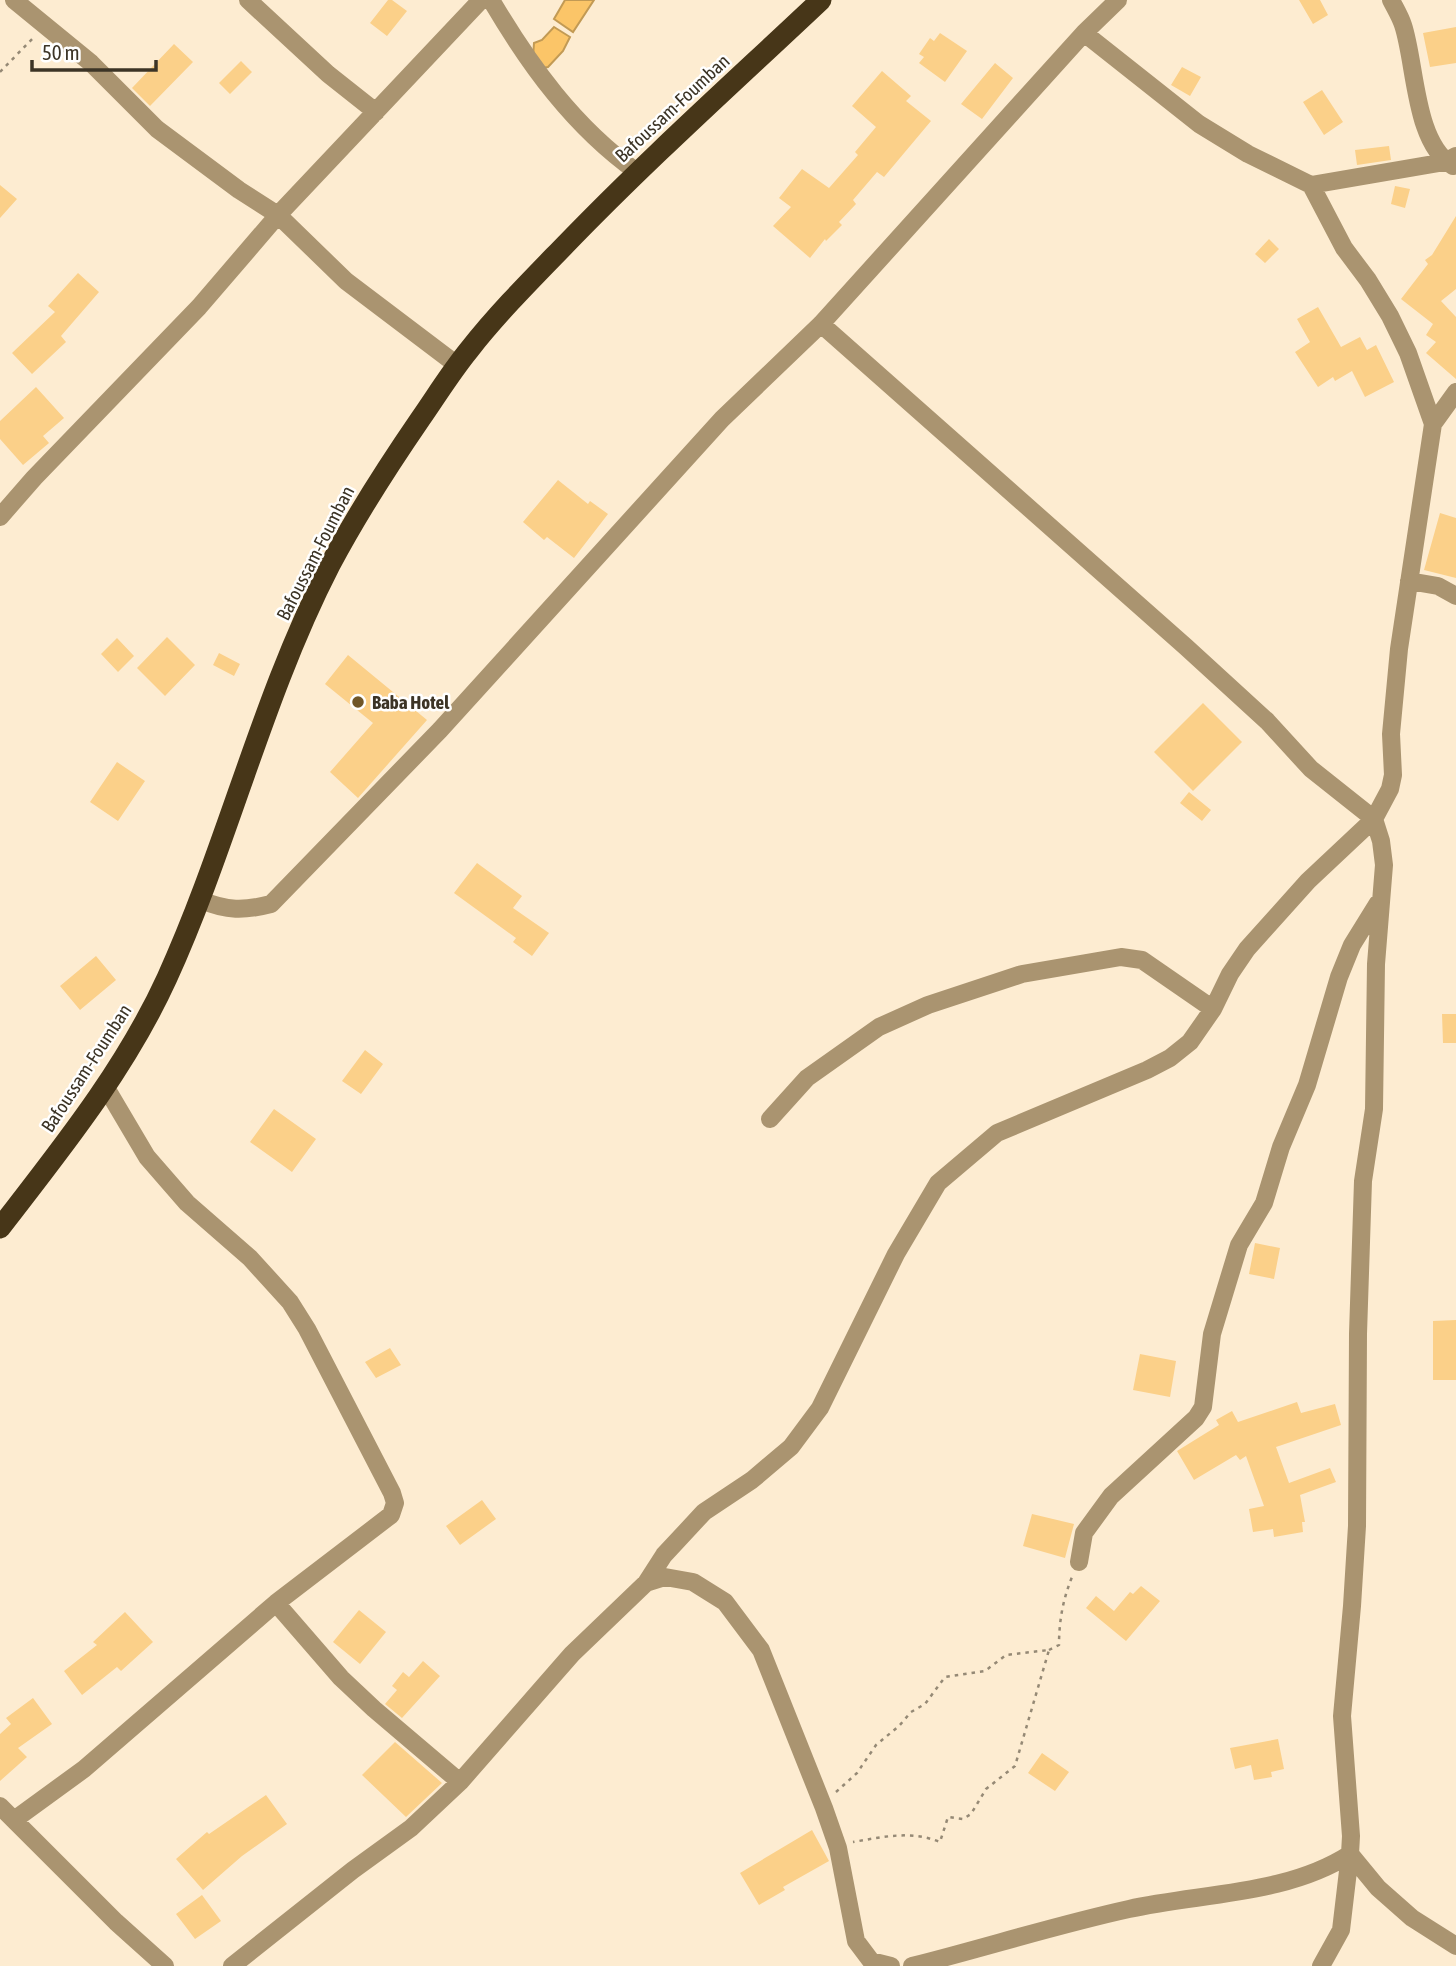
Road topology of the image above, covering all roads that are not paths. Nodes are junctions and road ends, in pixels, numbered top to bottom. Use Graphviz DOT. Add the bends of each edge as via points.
graph roads {
  1 [pos="14,0"];
  2 [pos="248,0"];
  3 [pos="481,0"];
  4 [pos="491,0"];
  5 [pos="821,0"];
  6 [pos="1118,0"];
  7 [pos="1391,0"];
  8 [pos="1084,33"];
  9 [pos="376,112"];
  10 [pos="1452,162"];
  11 [pos="637,172"];
  12 [pos="1311,185"];
  13 [pos="278,215"];
  14 [pos="821,324"];
  15 [pos="457,365"];
  16 [pos="1456,392"];
  17 [pos="1433,424"];
  18 [pos="0,517"];
  19 [pos="1409,581"];
  20 [pos="1456,596"];
  21 [pos="1374,819"];
  22 [pos="201,900"];
  23 [pos="1380,900"];
  24 [pos="1213,1009"];
  25 [pos="105,1086"];
  26 [pos="770,1119"];
  27 [pos="0,1228"];
  28 [pos="1079,1562"];
  29 [pos="646,1583"];
  30 [pos="276,1604"];
  31 [pos="460,1782"];
  32 [pos="0,1806"];
  33 [pos="14,1821"];
  34 [pos="1350,1854"];
  35 [pos="1456,1946"];
  36 [pos="165,1966"];
  37 [pos="232,1966"];
  38 [pos="891,1966"];
  39 [pos="912,1966"];
  40 [pos="1321,1966"];
  1 -- 13 [label="street" via="91,63 157,129"];
  2 -- 9 [label="street"];
  3 -- 9 [label="street"];
  4 -- 11 [label="street" via="551,90 582,127"];
  5 -- 11 [label="highway, Bafoussam-Foumban"];
  6 -- 8 [label="street"];
  7 -- 10 [label="street" via="1403,24 1425,124 1434,147"];
  8 -- 12 [label="street" via="1199,124"];
  8 -- 14 [label="street"];
  9 -- 13 [label="street"];
  10 -- 12 [label="street"];
  11 -- 15 [label="highway, Bafoussam-Foumban" via="523,289"];
  12 -- 17 [label="street" via="1344,248 1390,316"];
  13 -- 15 [label="street" via="346,281"];
  13 -- 18 [label="street" via="199,307"];
  14 -- 21 [label="street" via="1186,647 1267,721 1311,769"];
  14 -- 22 [label="street" via="722,419 440,730 271,904 247,910"];
  15 -- 22 [label="highway, Bafoussam-Foumban" via="370,493 329,569 288,659"];
  16 -- 17 [label="street"];
  17 -- 19 [label="street"];
  19 -- 20 [label="street" via="1438,586"];
  19 -- 21 [label="street" via="1393,705 1393,775"];
  21 -- 23 [label="street" via="1384,865"];
  21 -- 24 [label="street" via="1308,881 1247,949"];
  22 -- 25 [label="highway, Bafoussam-Foumban" via="165,982"];
  23 -- 28 [label="street" via="1339,976 1307,1085 1264,1203 1239,1245 1212,1334 1203,1407 1111,1496 1084,1533"];
  23 -- 34 [label="street" via="1374,1109 1363,1194 1357,1526 1342,1716"];
  24 -- 26 [label="street" via="1142,960 1121,957 1022,974 879,1027 807,1078"];
  24 -- 29 [label="street" via="1189,1042 1170,1058 997,1133 938,1183 896,1254 820,1408 790,1447 704,1512 664,1555"];
  25 -- 27 [label="highway, Bafoussam-Foumban"];
  25 -- 30 [label="street" via="147,1157 290,1302 392,1493 391,1515"];
  29 -- 31 [label="street" via="572,1654"];
  29 -- 38 [label="street" via="665,1577 693,1582 725,1602 761,1650 838,1848 856,1941 871,1961"];
  30 -- 31 [label="street" via="341,1678"];
  30 -- 33 [label="street" via="84,1769"];
  31 -- 37 [label="street" via="411,1828"];
  32 -- 33 [label="street"];
  33 -- 36 [label="street"];
  34 -- 35 [label="street" via="1378,1888 1412,1918"];
  34 -- 39 [label="street" via="1297,1879 1131,1909"];
  34 -- 40 [label="street" via="1341,1930"];
}
